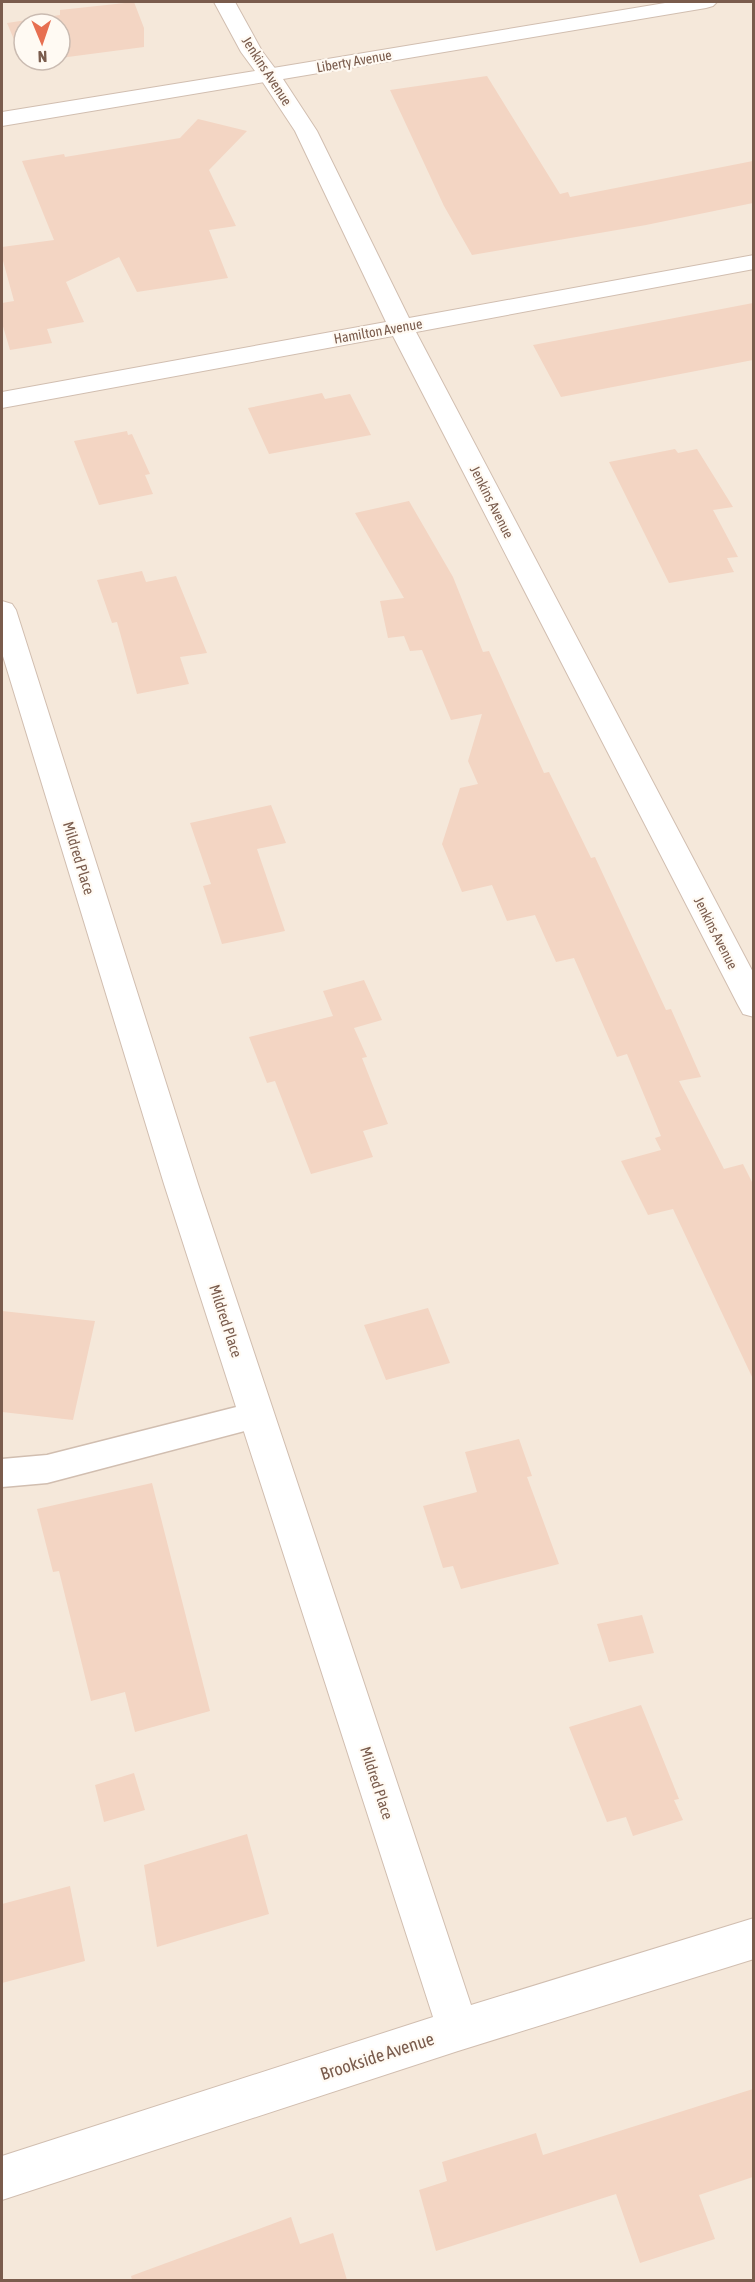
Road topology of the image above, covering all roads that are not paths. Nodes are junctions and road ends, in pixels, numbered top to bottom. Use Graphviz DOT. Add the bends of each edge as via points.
graph roads {
  1 [pos="225,2"];
  2 [pos="706,2"];
  3 [pos="269,75"];
  4 [pos="2,119"];
  5 [pos="753,262"];
  6 [pos="401,327"];
  7 [pos="2,400"];
  8 [pos="2,610"];
  9 [pos="753,1005"];
  10 [pos="256,1415"];
  11 [pos="2,1473"];
  12 [pos="753,1938"];
  13 [pos="458,2030"];
  14 [pos="2,2178"];
  1 -- 3 [label="street, Jenkins Avenue"];
  2 -- 3 [label="street, Liberty Avenue"];
  3 -- 4 [label="street, Liberty Avenue"];
  3 -- 6 [label="street, Jenkins Avenue" via="306,131"];
  5 -- 6 [label="street, Hamilton Avenue"];
  6 -- 7 [label="street, Hamilton Avenue"];
  6 -- 9 [label="street, Jenkins Avenue"];
  8 -- 10 [label="street, Mildred Place"];
  10 -- 11 [label="lane" via="47,1469"];
  10 -- 13 [label="street, Mildred Place"];
  12 -- 13 [label="street, Brookside Avenue"];
  13 -- 14 [label="street, Brookside Avenue"];
}
